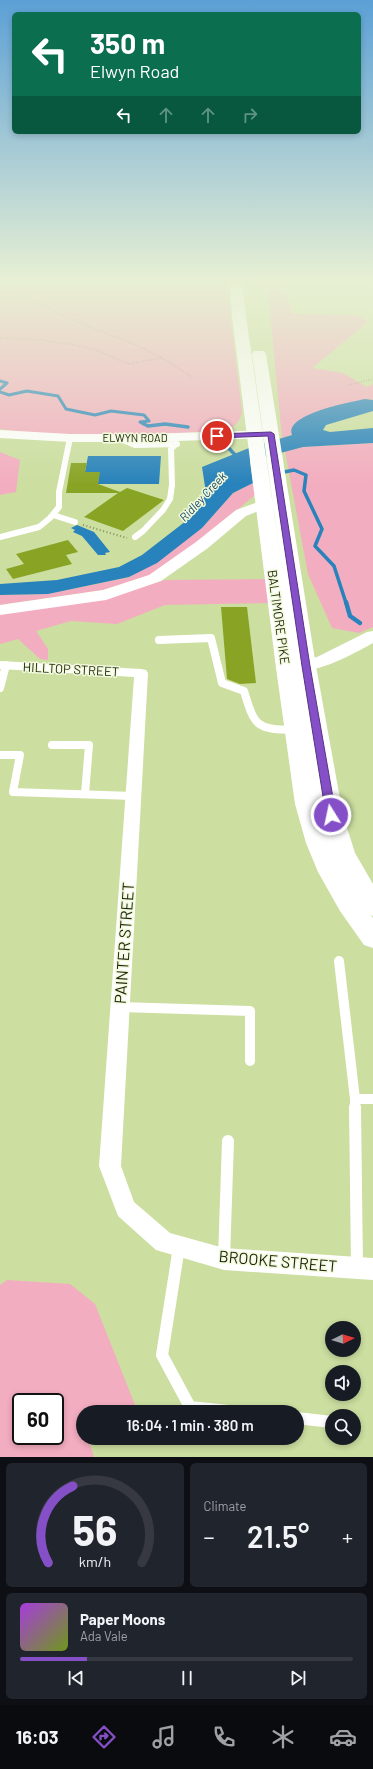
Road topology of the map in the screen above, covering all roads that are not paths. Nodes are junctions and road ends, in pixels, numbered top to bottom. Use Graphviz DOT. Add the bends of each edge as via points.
graph roads {
  1 [pos="244,348"];
  2 [pos="258,348"];
  3 [pos="0,434"];
  4 [pos="271,437"];
  5 [pos="70,438"];
  6 [pos="255,439"];
  7 [pos="179,442"];
  8 [pos="272,504"];
  9 [pos="53,515"];
  10 [pos="75,522"];
  11 [pos="135,536"];
  12 [pos="0,537"];
  13 [pos="0,610"];
  14 [pos="373,636"];
  15 [pos="159,640"];
  16 [pos="3,665"];
  17 [pos="296,667"];
  18 [pos="141,673"];
  19 [pos="0,688"];
  20 [pos="296,730"];
  21 [pos="52,745"];
  22 [pos="0,755"];
  23 [pos="85,794"];
  24 [pos="133,796"];
  25 [pos="373,906"];
  26 [pos="373,938"];
  27 [pos="339,960"];
  28 [pos="120,1007"];
  29 [pos="250,1061"];
  30 [pos="355,1099"];
  31 [pos="373,1100"];
  32 [pos="228,1141"];
  33 [pos="126,1209"];
  34 [pos="179,1246"];
  35 [pos="224,1259"];
  36 [pos="365,1268"];
  37 [pos="189,1405"];
  38 [pos="304,1419"];
  39 [pos="325,1421"];
  1 -- 6 [label="main road, BALTIMORE PIKE"];
  2 -- 4 [label="main road, BALTIMORE PIKE"];
  3 -- 5 [label="street, ELWYN ROAD"];
  4 -- 6 [label="street, ELWYN ROAD"];
  4 -- 8 [label="main road, BALTIMORE PIKE" via="277,476"];
  5 -- 7 [label="street, ELWYN ROAD"];
  5 -- 9 [label="lane" via="59,492 59,507"];
  6 -- 7 [label="street, ELWYN ROAD"];
  6 -- 8 [label="main road, BALTIMORE PIKE" via="260,481"];
  7 -- 11 [label="lane" via="171,449 171,497 165,508"];
  8 -- 13 [label="street" via="241,513 202,545 155,578 106,595"];
  8 -- 17 [label="main road, BALTIMORE PIKE"];
  9 -- 10 [label="lane"];
  9 -- 12 [label="lane" via="39,527"];
  14 -- 17 [label="street" via="329,659"];
  15 -- 20 [label="lane" via="211,638 222,683 244,691 253,720 264,729"];
  16 -- 18 [label="street, HILLTOP STREET"];
  16 -- 19 [label="lane"];
  17 -- 20 [label="main road, BALTIMORE PIKE"];
  17 -- 25 [label="main road, BALTIMORE PIKE" via="334,827 350,868"];
  18 -- 24 [label="street, PAINTER STREET"];
  20 -- 26 [label="main road, BALTIMORE PIKE" via="307,804 318,843 339,888"];
  21 -- 23 [label="lane" via="89,745"];
  22 -- 23 [label="lane" via="20,755 13,792"];
  23 -- 24 [label="lane"];
  24 -- 28 [label="street, PAINTER STREET"];
  27 -- 30 [label="lane"];
  28 -- 29 [label="lane" via="250,1011"];
  28 -- 33 [label="street, PAINTER STREET" via="110,1166"];
  30 -- 31 [label="lane"];
  30 -- 36 [label="lane"];
  32 -- 35 [label="lane"];
  33 -- 34 [label="street, BROOKE STREET" via="164,1242"];
  34 -- 35 [label="street, BROOKE STREET"];
  34 -- 37 [label="lane" via="162,1355"];
  35 -- 36 [label="street, BROOKE STREET"];
  38 -- 39 [label="lane"];
}
